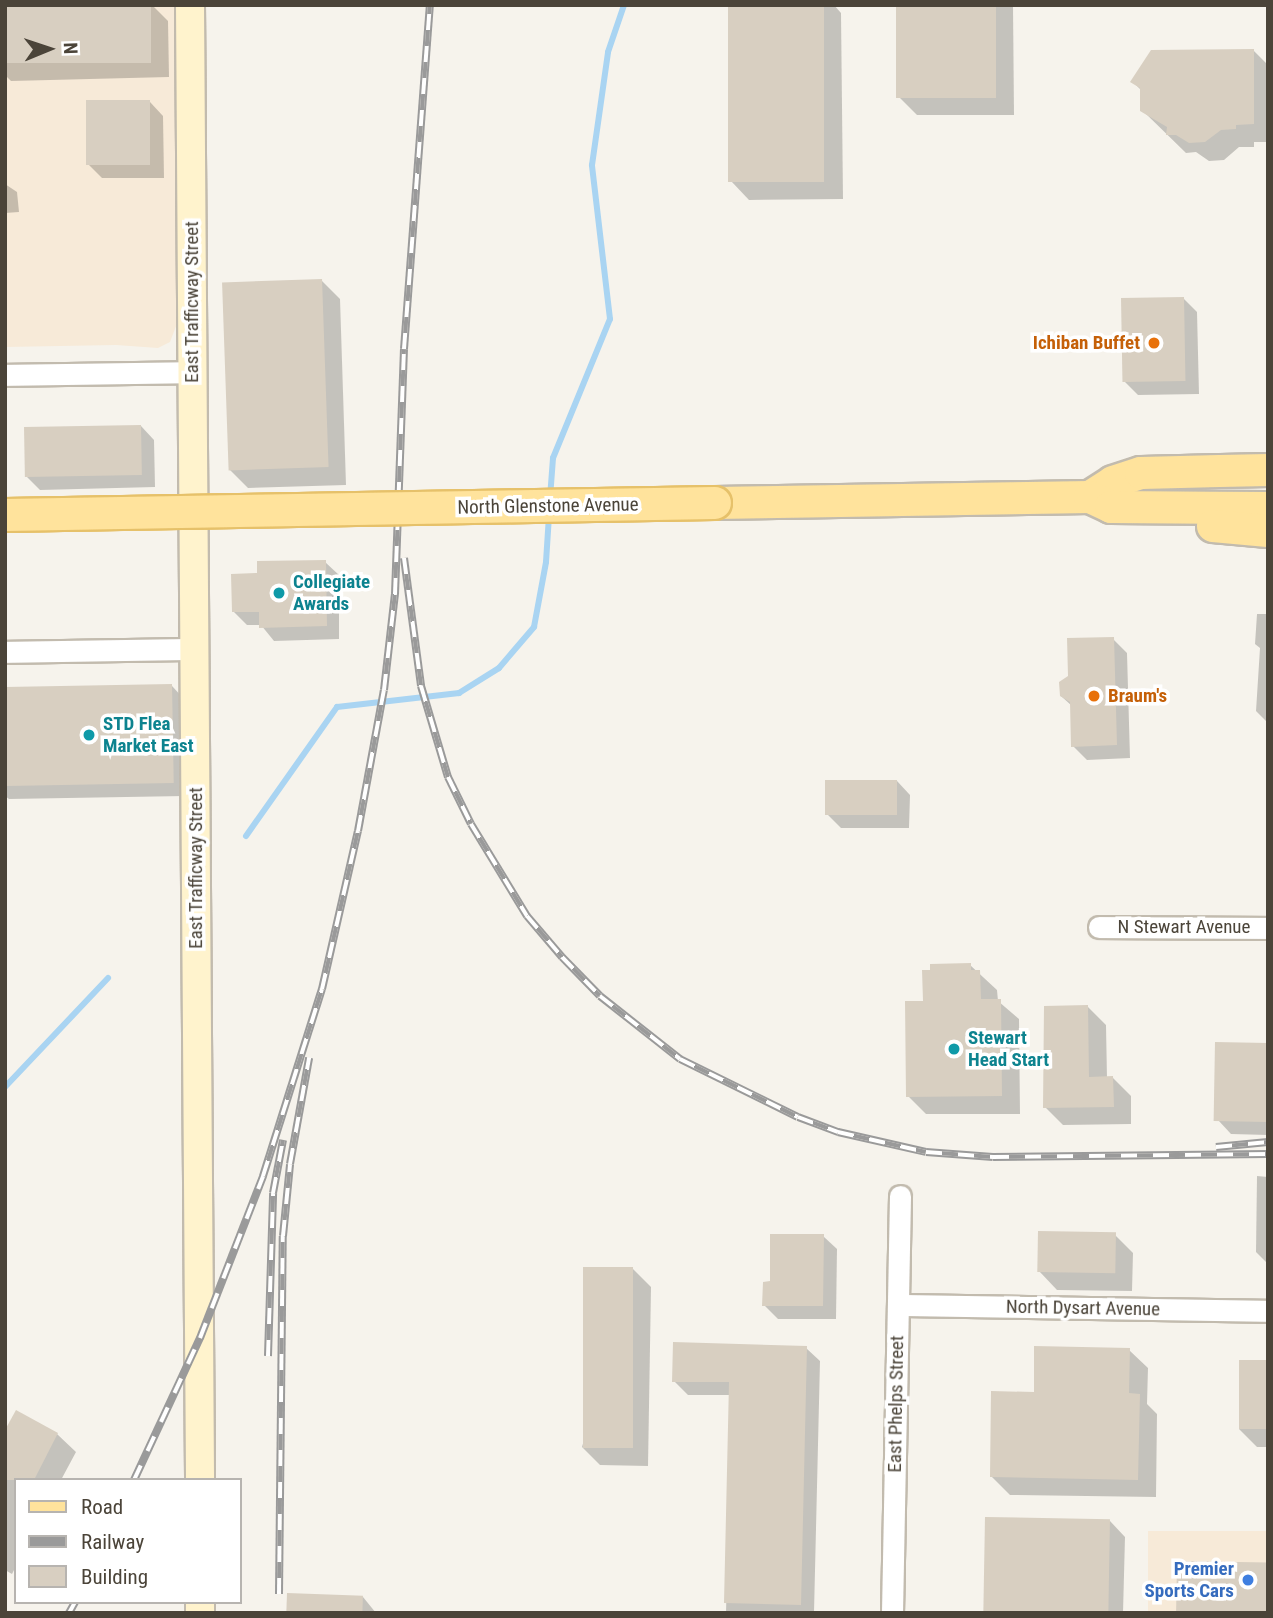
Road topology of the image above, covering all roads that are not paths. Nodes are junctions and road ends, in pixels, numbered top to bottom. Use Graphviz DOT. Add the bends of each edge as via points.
graph roads {
  1 [pos="190,5"];
  2 [pos="192,372"];
  3 [pos="5,375"];
  4 [pos="1268,470"];
  5 [pos="1090,496"];
  6 [pos="1268,508"];
  7 [pos="1148,510"];
  8 [pos="5,515"];
  9 [pos="1268,531"];
  10 [pos="194,649"];
  11 [pos="5,652"];
  12 [pos="1100,927"];
  13 [pos="1268,928"];
  14 [pos="900,1196"];
  15 [pos="898,1305"];
  16 [pos="1268,1311"];
  17 [pos="200,1478"];
  18 [pos="892,1613"];
  1 -- 2 [label="main road, East Trafficway Street"];
  2 -- 3 [label="street"];
  2 -- 10 [label="main road, East Trafficway Street"];
  4 -- 5 [label="main road, North Glenstone Avenue" via="1141,472"];
  5 -- 7 [label="main road, North Glenstone Avenue" via="1111,507"];
  5 -- 8 [label="main road, North Glenstone Avenue, bridge"];
  6 -- 7 [label="main road, North Glenstone Avenue"];
  7 -- 9 [label="main road" via="1207,525"];
  10 -- 11 [label="street"];
  10 -- 17 [label="main road, East Trafficway Street"];
  12 -- 13 [label="street, N Stewart Avenue"];
  14 -- 15 [label="street, East Phelps Street"];
  15 -- 16 [label="street, North Dysart Avenue"];
  15 -- 18 [label="street, East Phelps Street"];
}
